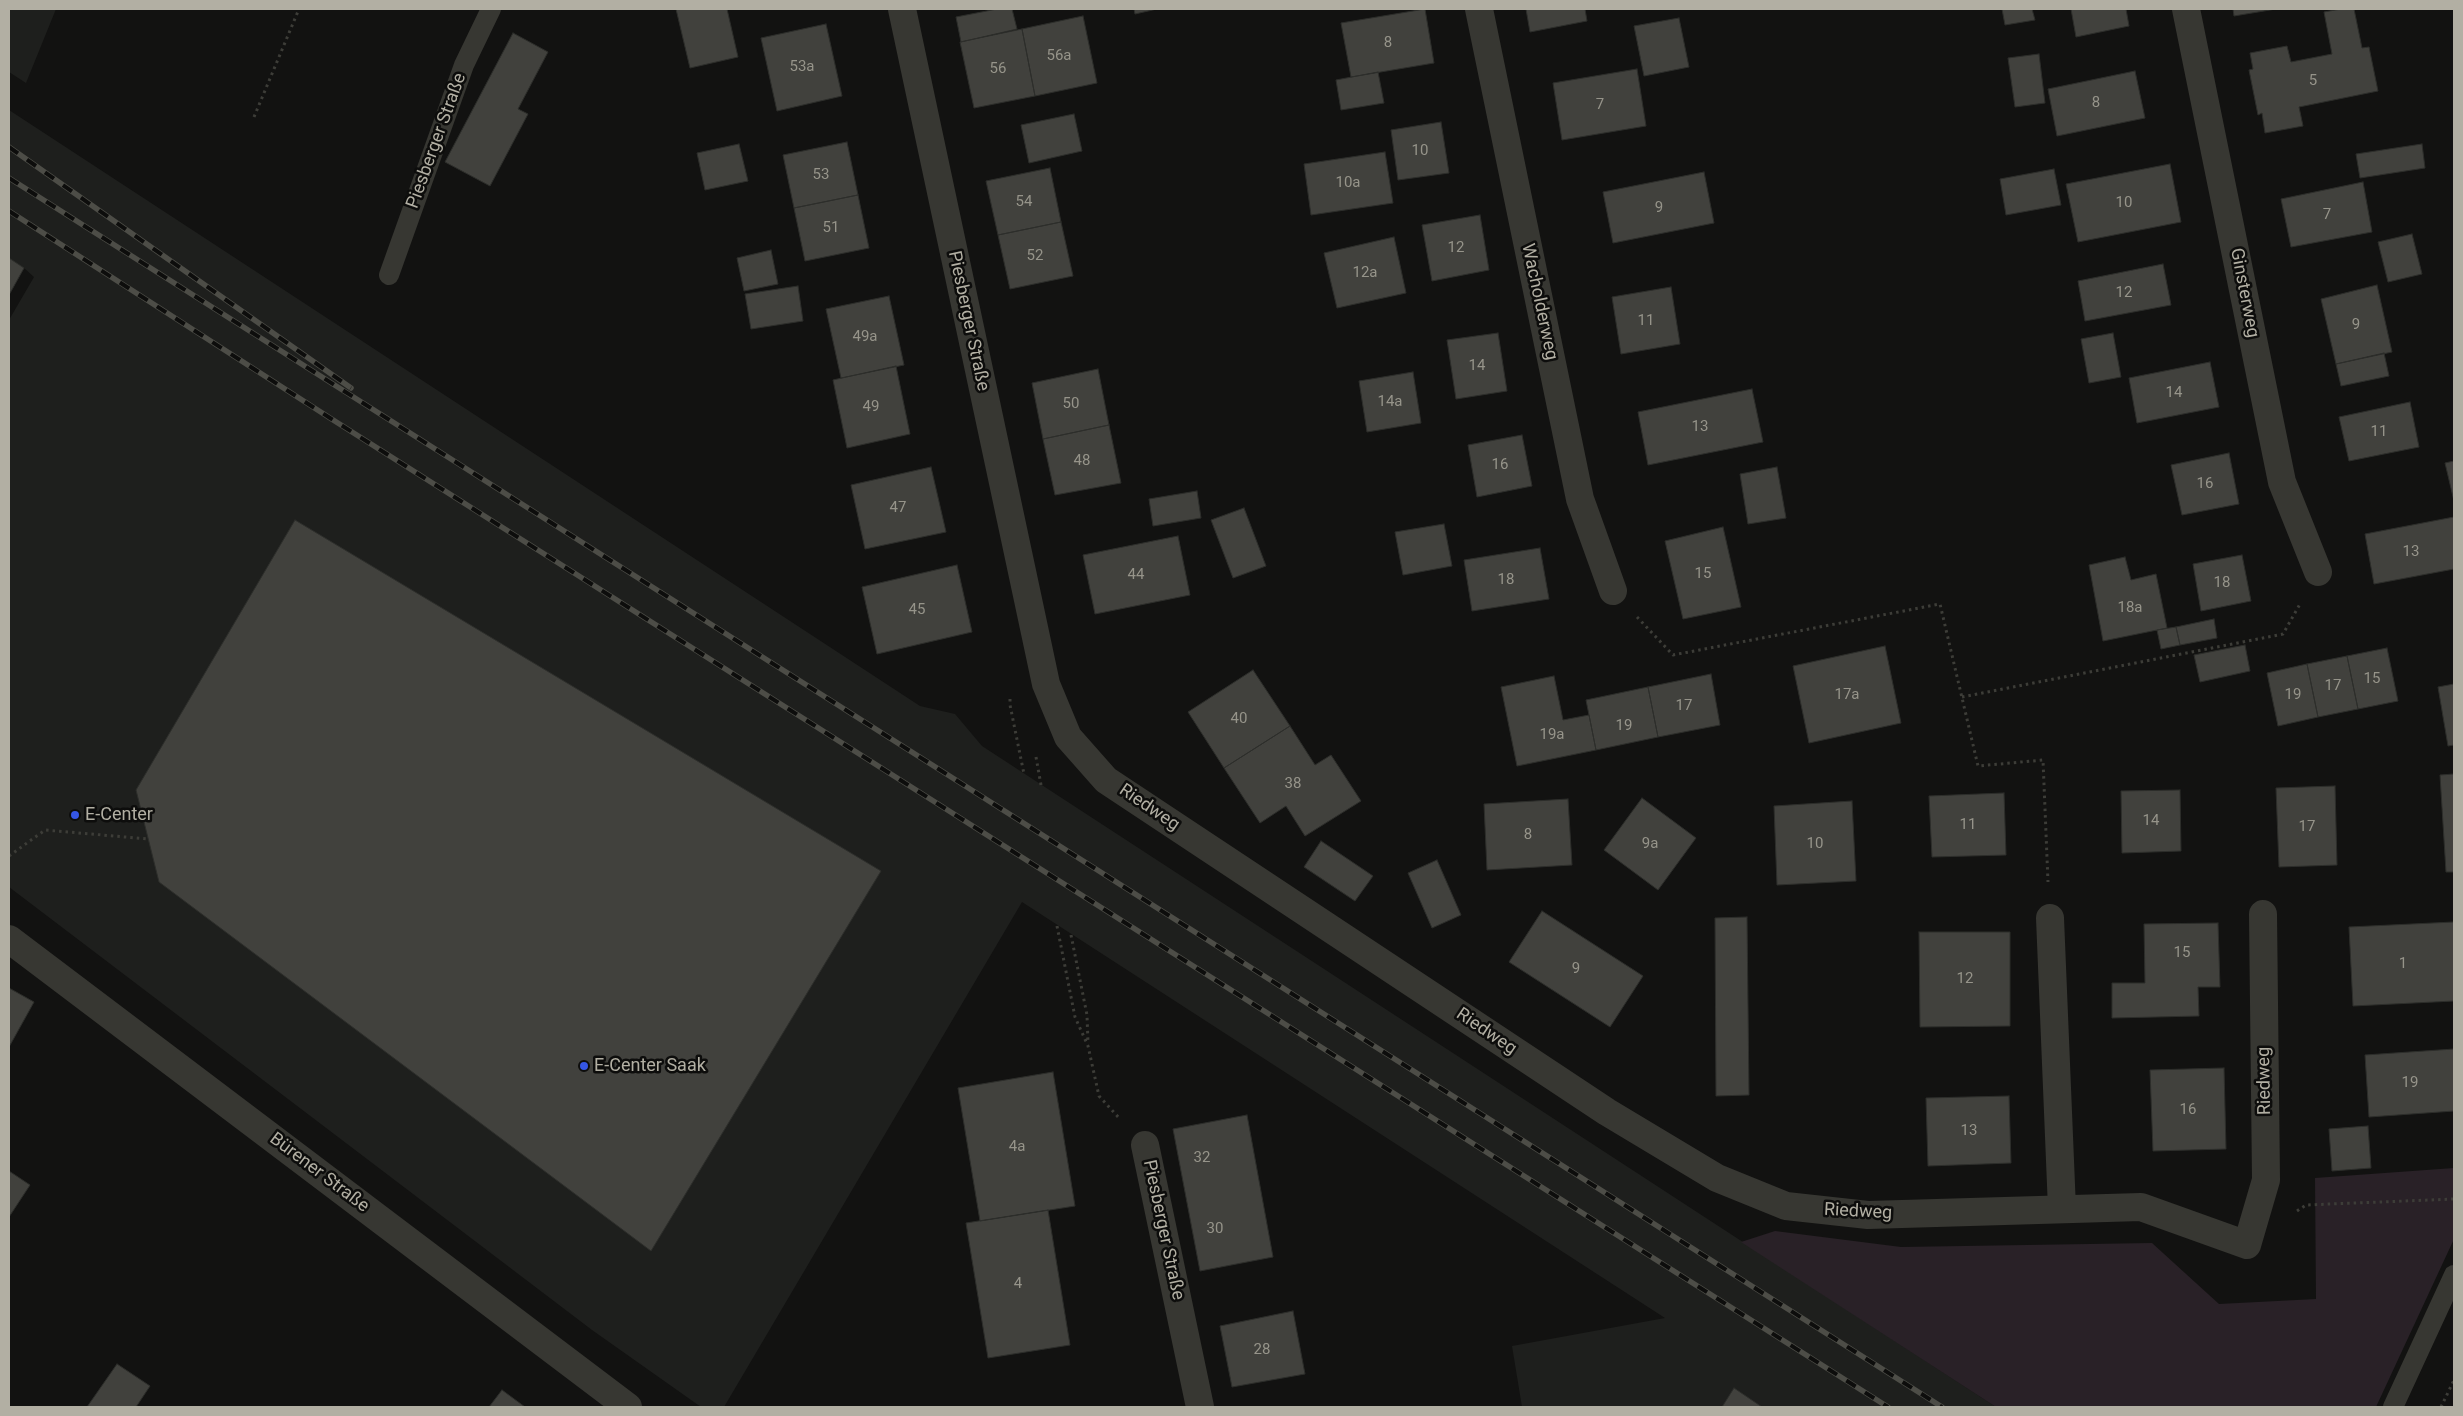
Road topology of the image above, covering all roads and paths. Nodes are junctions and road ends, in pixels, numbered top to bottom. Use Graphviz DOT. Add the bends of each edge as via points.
graph roads {
  1 [pos="299,9"];
  2 [pos="491,9"];
  3 [pos="902,9"];
  4 [pos="1479,9"];
  5 [pos="2186,9"];
  6 [pos="254,118"];
  7 [pos="389,275"];
  8 [pos="2318,572"];
  9 [pos="1613,591"];
  10 [pos="1034,632"];
  11 [pos="1011,697"];
  12 [pos="1962,697"];
  13 [pos="1024,774"];
  14 [pos="148,839"];
  15 [pos="9,856"];
  16 [pos="2263,914"];
  17 [pos="2050,918"];
  18 [pos="1057,926"];
  19 [pos="1071,935"];
  20 [pos="9,939"];
  21 [pos="1088,1046"];
  22 [pos="1145,1145"];
  23 [pos="2454,1199"];
  24 [pos="2062,1209"];
  25 [pos="2247,1245"];
  26 [pos="2454,1275"];
  27 [pos="2454,1380"];
  28 [pos="628,1407"];
  29 [pos="1200,1407"];
  30 [pos="2394,1407"];
  31 [pos="2441,1407"];
  1 -- 6 [label="path"];
  2 -- 7 [label="lane, Piesberger Straße" via="464,66"];
  3 -- 10 [label="street, Piesberger Straße"];
  4 -- 9 [label="street, Wacholderweg" via="1580,499"];
  5 -- 8 [label="street, Ginsterweg" via="2282,482"];
  8 -- 12 [label="path" via="2283,634"];
  9 -- 12 [label="path" via="1673,655 1940,604"];
  10 -- 24 [label="street, Riedweg" via="1046,684 1068,737 1106,780 1606,1112 1717,1178 1786,1206 1868,1215"];
  11 -- 13 [label="path"];
  12 -- 17 [label="path" via="1978,766 2043,760"];
  14 -- 15 [label="path" via="45,830"];
  16 -- 25 [label="street, Riedweg" via="2266,1180"];
  17 -- 24 [label="street"];
  18 -- 21 [label="path, Piesberger Straße" via="1075,1017"];
  19 -- 21 [label="path" via="1087,1015"];
  20 -- 28 [label="street, Bürener Straße"];
  21 -- 22 [label="path, Piesberger Straße" via="1099,1096"];
  22 -- 29 [label="street, Piesberger Straße"];
  23 -- 25 [label="path" via="2306,1205"];
  24 -- 25 [label="street, Riedweg" via="2141,1207"];
  26 -- 30 [label="lane"];
  27 -- 31 [label="path"];
}
